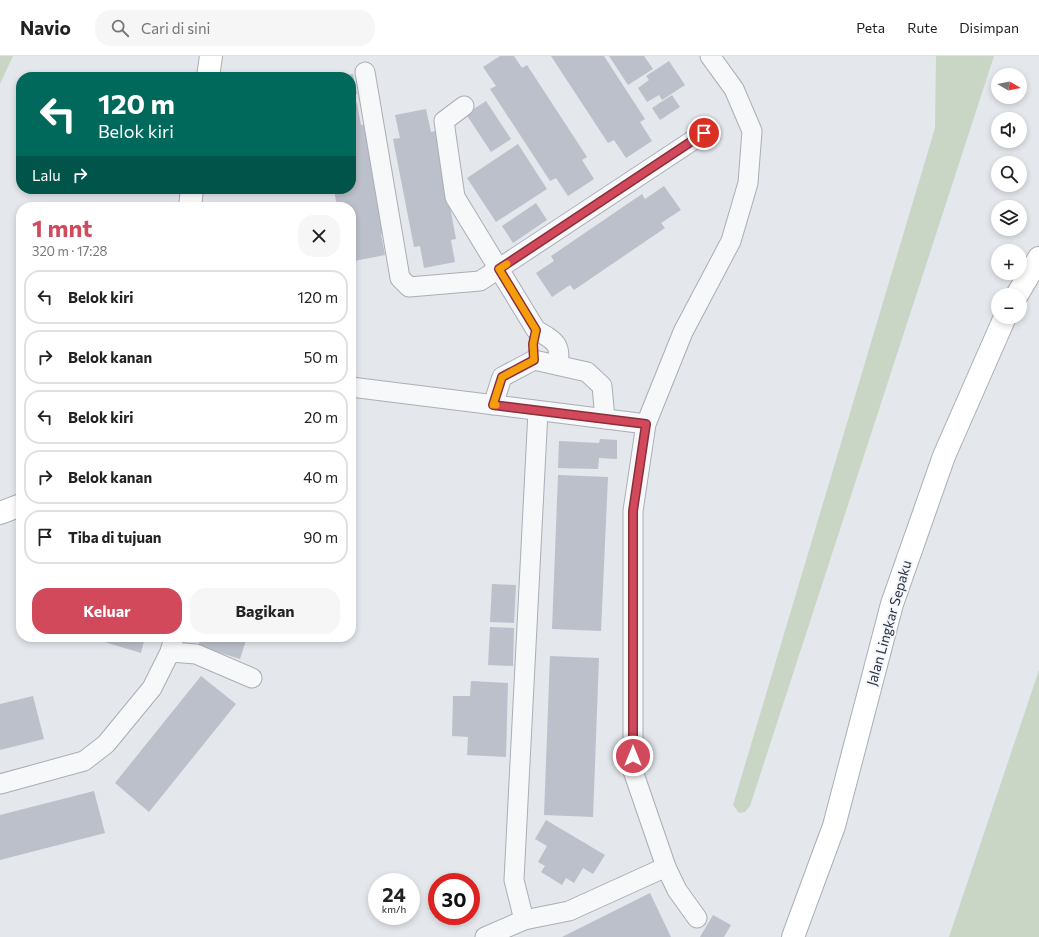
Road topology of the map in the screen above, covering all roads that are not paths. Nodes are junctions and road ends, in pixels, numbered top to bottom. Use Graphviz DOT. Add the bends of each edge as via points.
graph roads {
  1 [pos="211,56"];
  2 [pos="710,56"];
  3 [pos="209,72"];
  4 [pos="365,72"];
  5 [pos="464,106"];
  6 [pos="704,133"];
  7 [pos="1039,258"];
  8 [pos="499,269"];
  9 [pos="1021,288"];
  10 [pos="1003,324"];
  11 [pos="536,330"];
  12 [pos="534,360"];
  13 [pos="558,365"];
  14 [pos="356,388"];
  15 [pos="493,405"];
  16 [pos="538,411"];
  17 [pos="605,419"];
  18 [pos="646,424"];
  19 [pos="16,507"];
  20 [pos="0,513"];
  21 [pos="172,644"];
  22 [pos="252,678"];
  23 [pos="0,784"];
  24 [pos="666,867"];
  25 [pos="697,918"];
  26 [pos="524,920"];
  27 [pos="485,937"];
  28 [pos="793,937"];
  1 -- 3 [label="street"];
  2 -- 18 [label="street" via="734,89 752,131 748,183 731,241 683,332"];
  4 -- 8 [label="street" via="400,278 409,287 480,281"];
  5 -- 8 [label="street" via="444,121 455,197"];
  6 -- 8 [label="street"];
  7 -- 9 [label="street"];
  8 -- 11 [label="street"];
  10 -- 28 [label="street, Jalan Lingkar Sepaku" via="944,456 892,604 834,826"];
  11 -- 12 [label="street" via="533,344"];
  11 -- 13 [label="street" via="553,340 560,353"];
  12 -- 13 [label="street"];
  12 -- 15 [label="street" via="502,377"];
  13 -- 17 [label="street" via="588,372 602,386"];
  14 -- 15 [label="street"];
  15 -- 16 [label="street"];
  16 -- 17 [label="street"];
  16 -- 26 [label="street" via="514,880"];
  17 -- 18 [label="street"];
  18 -- 24 [label="street" via="633,511 633,772"];
  19 -- 20 [label="street"];
  21 -- 22 [label="street"];
  21 -- 23 [label="street" via="152,688 106,744 84,761"];
  24 -- 25 [label="street" via="677,890"];
  24 -- 26 [label="street" via="569,911"];
  26 -- 27 [label="street"];
}
